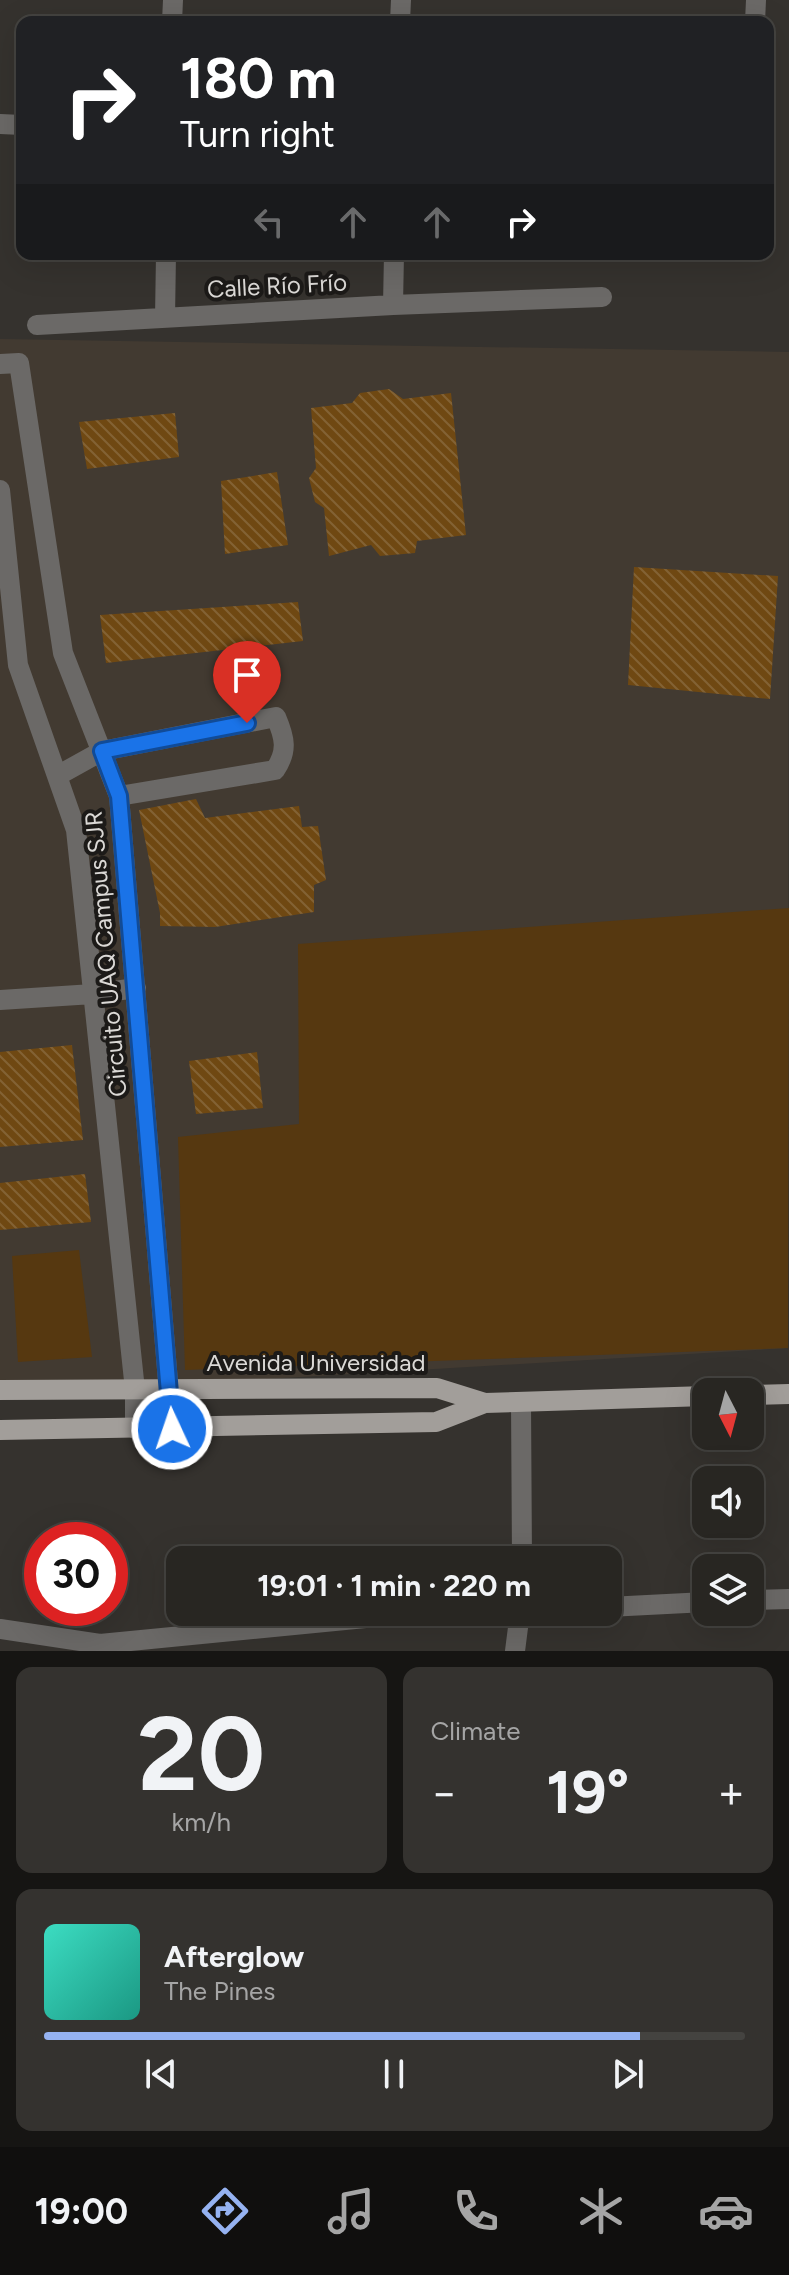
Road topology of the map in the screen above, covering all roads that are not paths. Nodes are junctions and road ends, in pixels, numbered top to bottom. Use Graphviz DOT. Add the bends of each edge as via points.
graph roads {
  1 [pos="166,260"];
  2 [pos="394,260"];
  3 [pos="602,297"];
  4 [pos="393,305"];
  5 [pos="165,318"];
  6 [pos="37,325"];
  7 [pos="0,364"];
  8 [pos="0,490"];
  9 [pos="102,751"];
  10 [pos="57,776"];
  11 [pos="119,796"];
  12 [pos="136,988"];
  13 [pos="93,994"];
  14 [pos="0,1000"];
  15 [pos="0,1390"];
  16 [pos="135,1390"];
  17 [pos="170,1390"];
  18 [pos="789,1394"];
  19 [pos="764,1395"];
  20 [pos="692,1396"];
  21 [pos="521,1402"];
  22 [pos="485,1403"];
  23 [pos="135,1429"];
  24 [pos="172,1429"];
  25 [pos="0,1430"];
  26 [pos="522,1546"];
  27 [pos="789,1599"];
  28 [pos="764,1600"];
  29 [pos="692,1603"];
  30 [pos="622,1606"];
  31 [pos="284,1626"];
  32 [pos="518,1626"];
  33 [pos="0,1629"];
  34 [pos="515,1651"];
  1 -- 5 [label="street"];
  2 -- 4 [label="street"];
  3 -- 4 [label="street, Calle Río Frío"];
  4 -- 5 [label="street, Calle Río Frío"];
  5 -- 6 [label="street, Calle Río Frío"];
  7 -- 9 [label="street, Circuito UAQ Campus SJR" via="19,363 63,653"];
  8 -- 10 [label="street, Circuito UAQ Campus SJR" via="18,665"];
  9 -- 10 [label="street"];
  9 -- 11 [label="street, Circuito UAQ Campus SJR"];
  9 -- 11 [label="street" via="276,717 284,735 284,757 275,770"];
  10 -- 13 [label="street, Circuito UAQ Campus SJR" via="76,830"];
  11 -- 12 [label="street, Circuito UAQ Campus SJR"];
  12 -- 13 [label="street"];
  12 -- 17 [label="street, Circuito UAQ Campus SJR"];
  13 -- 14 [label="street"];
  13 -- 16 [label="street, Circuito UAQ Campus SJR"];
  15 -- 16 [label="main road, Avenida Universidad"];
  16 -- 17 [label="main road, Avenida Universidad"];
  16 -- 23 [label="street, Circuito UAQ Campus SJR"];
  17 -- 22 [label="main road, Avenida Universidad" via="437,1388"];
  17 -- 24 [label="street, Circuito UAQ Campus SJR"];
  18 -- 19 [label="main road"];
  20 -- 21 [label="main road, Avenida Universidad"];
  21 -- 22 [label="main road, Avenida Universidad"];
  21 -- 26 [label="street"];
  22 -- 24 [label="main road, Avenida Universidad" via="436,1422"];
  23 -- 24 [label="main road, Avenida Universidad"];
  23 -- 25 [label="main road, Avenida Universidad"];
  27 -- 28 [label="street"];
  29 -- 30 [label="street"];
  31 -- 33 [label="street" via="100,1644"];
  32 -- 34 [label="street"];
}
